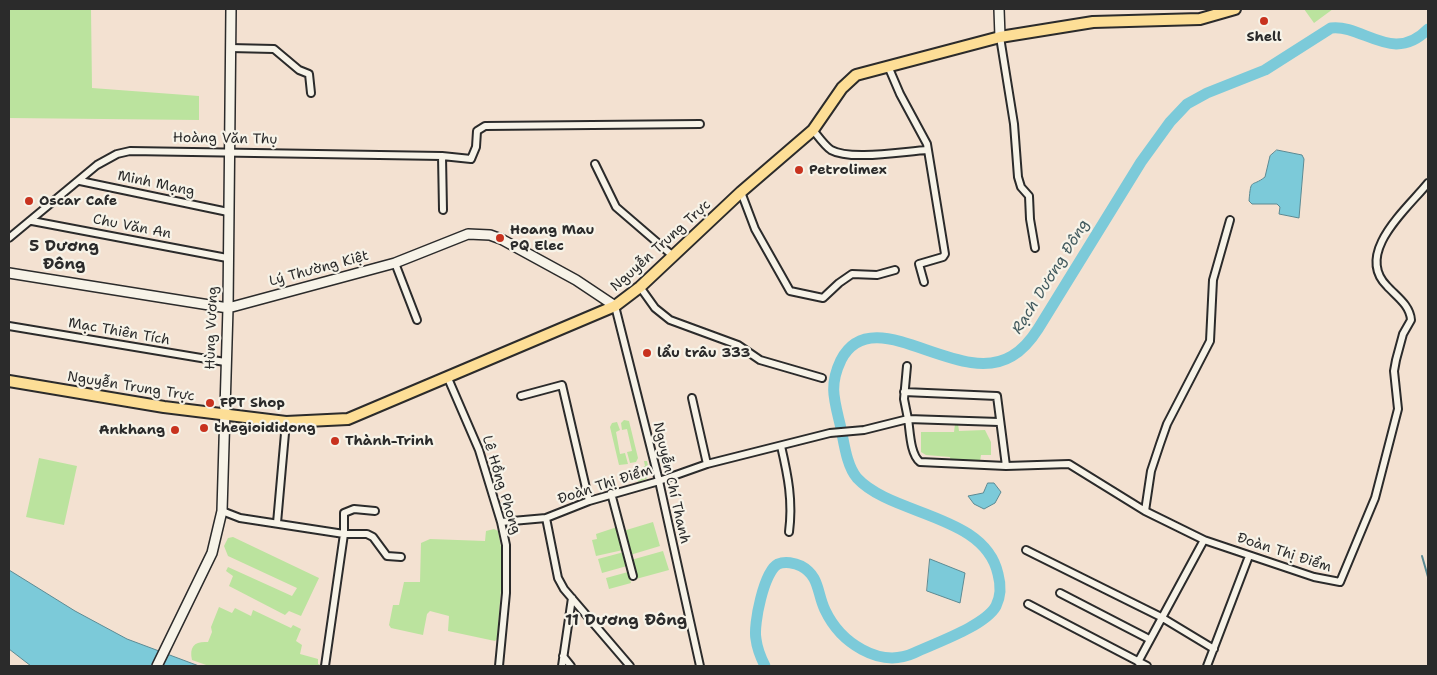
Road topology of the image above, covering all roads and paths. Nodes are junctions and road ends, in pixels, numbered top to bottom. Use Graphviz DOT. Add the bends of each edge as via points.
graph roads {
  1 [pos="231,9"];
  2 [pos="999,9"];
  3 [pos="1235,9"];
  4 [pos="1000,37"];
  5 [pos="230,48"];
  6 [pos="888,66"];
  7 [pos="311,93"];
  8 [pos="700,124"];
  9 [pos="813,130"];
  10 [pos="928,150"];
  11 [pos="230,151"];
  12 [pos="442,156"];
  13 [pos="595,164"];
  14 [pos="80,181"];
  15 [pos="1428,183"];
  16 [pos="741,192"];
  17 [pos="443,210"];
  18 [pos="228,212"];
  19 [pos="1230,220"];
  20 [pos="32,221"];
  21 [pos="9,238"];
  22 [pos="1035,248"];
  23 [pos="673,256"];
  24 [pos="227,258"];
  25 [pos="395,264"];
  26 [pos="895,270"];
  27 [pos="9,272"];
  28 [pos="924,282"];
  29 [pos="640,287"];
  30 [pos="615,306"];
  31 [pos="228,308"];
  32 [pos="417,320"];
  33 [pos="9,326"];
  34 [pos="225,362"];
  35 [pos="907,366"];
  36 [pos="447,376"];
  37 [pos="822,378"];
  38 [pos="9,381"];
  39 [pos="904,392"];
  40 [pos="521,396"];
  41 [pos="692,398"];
  42 [pos="224,414"];
  43 [pos="908,419"];
  44 [pos="286,422"];
  45 [pos="999,422"];
  46 [pos="781,446"];
  47 [pos="706,464"];
  48 [pos="1006,466"];
  49 [pos="659,481"];
  50 [pos="611,493"];
  51 [pos="589,501"];
  52 [pos="222,511"];
  53 [pos="375,511"];
  54 [pos="1145,511"];
  55 [pos="546,518"];
  56 [pos="502,522"];
  57 [pos="277,523"];
  58 [pos="789,532"];
  59 [pos="344,534"];
  60 [pos="1204,540"];
  61 [pos="1026,550"];
  62 [pos="1249,556"];
  63 [pos="401,557"];
  64 [pos="633,576"];
  65 [pos="1060,593"];
  66 [pos="572,598"];
  67 [pos="1028,604"];
  68 [pos="1161,618"];
  69 [pos="1149,640"];
  70 [pos="1214,649"];
  71 [pos="563,656"];
  72 [pos="1138,662"];
  73 [pos="157,666"];
  74 [pos="325,666"];
  75 [pos="499,666"];
  76 [pos="562,666"];
  77 [pos="571,666"];
  78 [pos="630,666"];
  79 [pos="700,666"];
  80 [pos="1147,666"];
  81 [pos="1207,666"];
  1 -- 5 [label="main road, Hùng Vương"];
  2 -- 4 [label="main road"];
  3 -- 4 [label="main road, Nguyễn Trung Trực" via="1200,19 1093,22"];
  4 -- 6 [label="main road, Nguyễn Trung Trực"];
  4 -- 22 [label="street" via="1014,124 1018,177 1029,196"];
  5 -- 7 [label="street" via="278,51 299,70 309,74"];
  5 -- 11 [label="main road, Hùng Vương"];
  6 -- 9 [label="main road, Nguyễn Trung Trực" via="849,80"];
  6 -- 10 [label="street" via="924,135"];
  8 -- 12 [label="street, Hoàng Văn Thụ" via="485,126 477,132 471,159"];
  9 -- 10 [label="street" via="831,149 839,152"];
  9 -- 16 [label="main road, Nguyễn Trung Trực"];
  10 -- 28 [label="street" via="946,254 919,264"];
  11 -- 12 [label="street, Hoàng Văn Thụ"];
  11 -- 14 [label="street, Hoàng Văn Thụ" via="118,154"];
  11 -- 18 [label="main road, Hùng Vương"];
  12 -- 17 [label="street"];
  13 -- 23 [label="street" via="616,207"];
  14 -- 18 [label="street, Minh Mạng"];
  14 -- 20 [label="street, Hoàng Văn Thụ"];
  15 -- 62 [label="street, Đoàn Thị Điểm" via="1382,239 1376,254 1380,279 1406,306 1411,320 1399,344 1394,371 1398,409 1381,476 1342,581 1327,580"];
  16 -- 23 [label="main road, Nguyễn Trung Trực"];
  16 -- 26 [label="street" via="755,229 790,291 823,298 852,274"];
  18 -- 24 [label="main road, Hùng Vương"];
  19 -- 54 [label="street" via="1213,280 1210,341 1160,444 1151,471"];
  20 -- 21 [label="street, Hoàng Văn Thụ"];
  20 -- 24 [label="street, Chu Văn An"];
  23 -- 29 [label="main road, Nguyễn Trung Trực"];
  24 -- 31 [label="main road, Hùng Vương"];
  25 -- 30 [label="main road, Lý Thường Kiệt" via="468,234 490,235 576,280"];
  25 -- 31 [label="main road, Lý Thường Kiệt"];
  25 -- 32 [label="street"];
  27 -- 31 [label="main road, Lý Thường Kiệt"];
  29 -- 30 [label="main road, Nguyễn Trung Trực"];
  29 -- 37 [label="street" via="655,308 670,320 738,345 760,360"];
  30 -- 36 [label="main road, Nguyễn Trung Trực"];
  30 -- 49 [label="street, Nguyễn Chí Thanh"];
  31 -- 34 [label="main road, Hùng Vương"];
  33 -- 34 [label="street, Mạc Thiên Tích"];
  34 -- 42 [label="main road, Hùng Vương"];
  35 -- 39 [label="street"];
  36 -- 44 [label="main road, Nguyễn Trung Trực" via="348,419"];
  36 -- 56 [label="street, Lê Hồng Phong" via="478,450"];
  38 -- 42 [label="main road, Nguyễn Trung Trực"];
  39 -- 43 [label="street"];
  39 -- 45 [label="street" via="995,396 998,398"];
  40 -- 51 [label="street" via="562,385"];
  41 -- 47 [label="street"];
  42 -- 44 [label="main road, Nguyễn Trung Trực"];
  42 -- 52 [label="main road, Hùng Vương"];
  43 -- 45 [label="street"];
  43 -- 46 [label="street, Đoàn Thị Điểm" via="864,430 830,433"];
  43 -- 48 [label="street, Đoàn Thị Điểm" via="920,462"];
  44 -- 57 [label="street"];
  45 -- 48 [label="street"];
  46 -- 47 [label="street, Đoàn Thị Điểm"];
  46 -- 58 [label="street" via="792,505"];
  47 -- 49 [label="street, Đoàn Thị Điểm"];
  48 -- 54 [label="street, Đoàn Thị Điểm" via="1069,464"];
  49 -- 50 [label="street, Đoàn Thị Điểm"];
  49 -- 79 [label="street, Nguyễn Chí Thanh"];
  50 -- 51 [label="street, Đoàn Thị Điểm"];
  50 -- 64 [label="street"];
  51 -- 55 [label="street, Đoàn Thị Điểm"];
  52 -- 57 [label="street" via="240,518"];
  52 -- 73 [label="main road, Hùng Vương" via="212,553"];
  53 -- 59 [label="street" via="354,509 344,513"];
  54 -- 60 [label="street, Đoàn Thị Điểm"];
  55 -- 56 [label="street, Đoàn Thị Điểm"];
  55 -- 66 [label="street" via="558,578"];
  56 -- 75 [label="street, Lê Hồng Phong" via="507,578"];
  57 -- 59 [label="street"];
  59 -- 63 [label="street" via="367,534 380,544 387,556"];
  59 -- 74 [label="street"];
  60 -- 62 [label="street, Đoàn Thị Điểm"];
  60 -- 68 [label="street"];
  61 -- 68 [label="street"];
  62 -- 70 [label="street"];
  65 -- 69 [label="street"];
  66 -- 71 [label="street"];
  66 -- 78 [label="street"];
  67 -- 72 [label="street"];
  68 -- 69 [label="street"];
  68 -- 70 [label="street"];
  69 -- 72 [label="street"];
  70 -- 81 [label="street"];
  71 -- 76 [label="street"];
  71 -- 77 [label="street"];
  72 -- 80 [label="street"];
}
